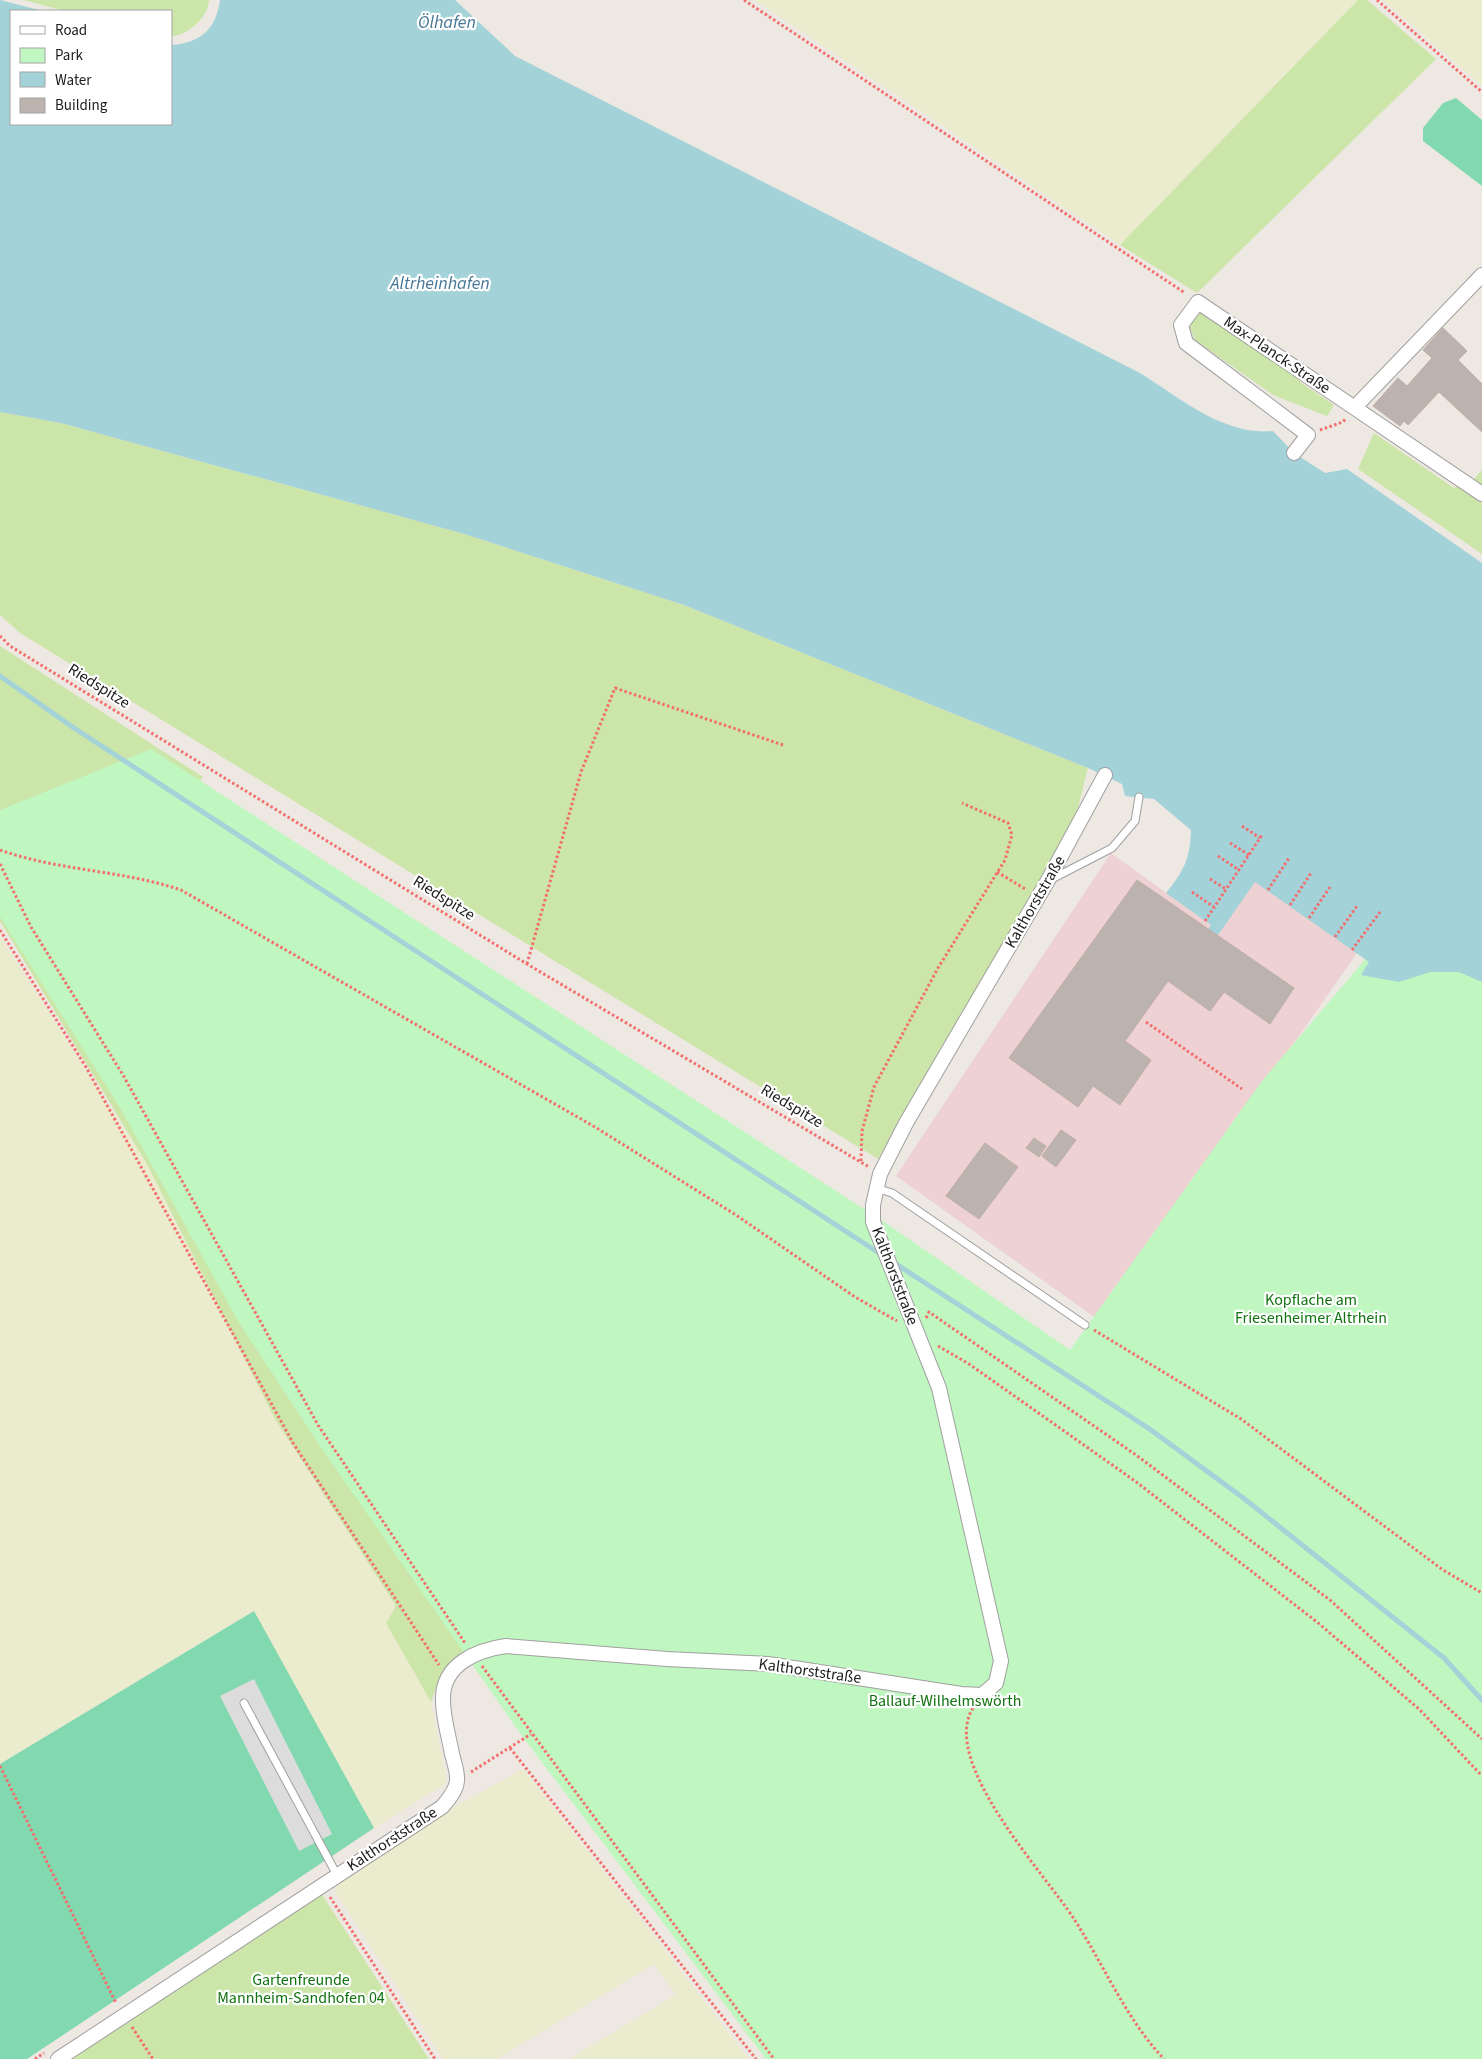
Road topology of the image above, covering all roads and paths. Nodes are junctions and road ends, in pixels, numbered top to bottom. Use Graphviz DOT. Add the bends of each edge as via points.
graph roads {
  1 [pos="744,0"];
  2 [pos="1377,0"];
  3 [pos="1482,92"];
  4 [pos="1482,275"];
  5 [pos="1198,302"];
  6 [pos="1356,407"];
  7 [pos="1343,422"];
  8 [pos="1308,435"];
  9 [pos="1294,453"];
  10 [pos="1482,494"];
  11 [pos="0,636"];
  12 [pos="783,745"];
  13 [pos="1105,775"];
  14 [pos="1140,797"];
  15 [pos="962,803"];
  16 [pos="1242,826"];
  17 [pos="1230,843"];
  18 [pos="0,850"];
  19 [pos="1249,855"];
  20 [pos="1218,856"];
  21 [pos="1289,858"];
  22 [pos="0,864"];
  23 [pos="1239,870"];
  24 [pos="997,872"];
  25 [pos="1311,873"];
  26 [pos="1210,879"];
  27 [pos="1047,882"];
  28 [pos="1330,887"];
  29 [pos="1226,889"];
  30 [pos="1268,890"];
  31 [pos="1192,892"];
  32 [pos="1038,896"];
  33 [pos="1290,905"];
  34 [pos="1214,906"];
  35 [pos="1357,906"];
  36 [pos="1380,912"];
  37 [pos="1309,918"];
  38 [pos="1205,921"];
  39 [pos="0,930"];
  40 [pos="1334,937"];
  41 [pos="1352,950"];
  42 [pos="527,964"];
  43 [pos="1146,1022"];
  44 [pos="1242,1089"];
  45 [pos="861,1161"];
  46 [pos="880,1174"];
  47 [pos="876,1188"];
  48 [pos="929,1312"];
  49 [pos="1085,1325"];
  50 [pos="918,1334"];
  51 [pos="1482,1593"];
  52 [pos="462,1638"];
  53 [pos="487,1673"];
  54 [pos="447,1678"];
  55 [pos="982,1695"];
  56 [pos="244,1703"];
  57 [pos="532,1734"];
  58 [pos="1482,1739"];
  59 [pos="510,1748"];
  60 [pos="0,1766"];
  61 [pos="1482,1776"];
  62 [pos="457,1781"];
  63 [pos="337,1874"];
  64 [pos="322,1884"];
  65 [pos="125,2016"];
  66 [pos="58,2059"];
  67 [pos="153,2059"];
  68 [pos="435,2059"];
  69 [pos="756,2059"];
  70 [pos="774,2059"];
  71 [pos="1164,2059"];
  1 -- 5 [label="path"];
  2 -- 3 [label="path"];
  4 -- 6 [label="street"];
  5 -- 6 [label="street, Max-Planck-Straße"];
  5 -- 8 [label="street" via="1181,325 1186,343"];
  6 -- 10 [label="street, Max-Planck-Straße"];
  7 -- 8 [label="path"];
  8 -- 9 [label="street"];
  11 -- 42 [label="path, Riedspitze" via="10,646"];
  12 -- 42 [label="path" via="615,688 581,772"];
  13 -- 27 [label="street, Kalthorststraße"];
  14 -- 27 [label="lane" via="1135,821 1112,848"];
  15 -- 24 [label="path" via="1008,823 1012,835 1005,860"];
  16 -- 19 [label="path" via="1261,837"];
  17 -- 19 [label="path"];
  18 -- 50 [label="path" via="28,860 152,880 181,890 595,1127 736,1215 855,1297"];
  19 -- 23 [label="path"];
  20 -- 23 [label="path"];
  21 -- 30 [label="path"];
  22 -- 52 [label="path" via="31,927 123,1075 318,1425"];
  23 -- 29 [label="path"];
  24 -- 32 [label="path"];
  24 -- 45 [label="path" via="938,968 874,1087 862,1132"];
  25 -- 33 [label="path"];
  26 -- 29 [label="path"];
  27 -- 32 [label="street, Kalthorststraße"];
  28 -- 37 [label="path"];
  29 -- 34 [label="path"];
  31 -- 34 [label="path"];
  32 -- 46 [label="street, Kalthorststraße"];
  34 -- 38 [label="path"];
  35 -- 40 [label="path"];
  36 -- 41 [label="path"];
  39 -- 54 [label="path" via="86,1067 293,1443"];
  42 -- 45 [label="path, Riedspitze"];
  43 -- 44 [label="path"];
  45 -- 46 [label="path, Riedspitze"];
  46 -- 47 [label="street, Kalthorststraße"];
  47 -- 49 [label="lane" via="892,1193"];
  47 -- 50 [label="street, Kalthorststraße" via="873,1222"];
  48 -- 58 [label="path" via="1136,1455 1330,1600"];
  49 -- 51 [label="path" via="1241,1419 1443,1570"];
  50 -- 55 [label="street, Kalthorststraße" via="939,1388 1001,1661 996,1683"];
  50 -- 61 [label="path" via="969,1364 1135,1481 1316,1622 1419,1709"];
  53 -- 57 [label="path"];
  54 -- 55 [label="street, Kalthorststraße" via="473,1654 506,1646 768,1664"];
  54 -- 62 [label="street" via="443,1700"];
  55 -- 71 [label="path" via="971,1712 968,1736 972,1760 986,1795 1074,1918 1138,2027"];
  56 -- 63 [label="lane"];
  57 -- 59 [label="path"];
  57 -- 70 [label="path"];
  59 -- 62 [label="path"];
  59 -- 69 [label="path"];
  60 -- 65 [label="path" via="112,1997"];
  62 -- 63 [label="street, Kalthorststraße" via="442,1807"];
  63 -- 64 [label="street, Kalthorststraße"];
  64 -- 65 [label="street, Kalthorststraße"];
  64 -- 68 [label="path"];
  65 -- 66 [label="street, Kalthorststraße"];
  65 -- 67 [label="path"];
}
